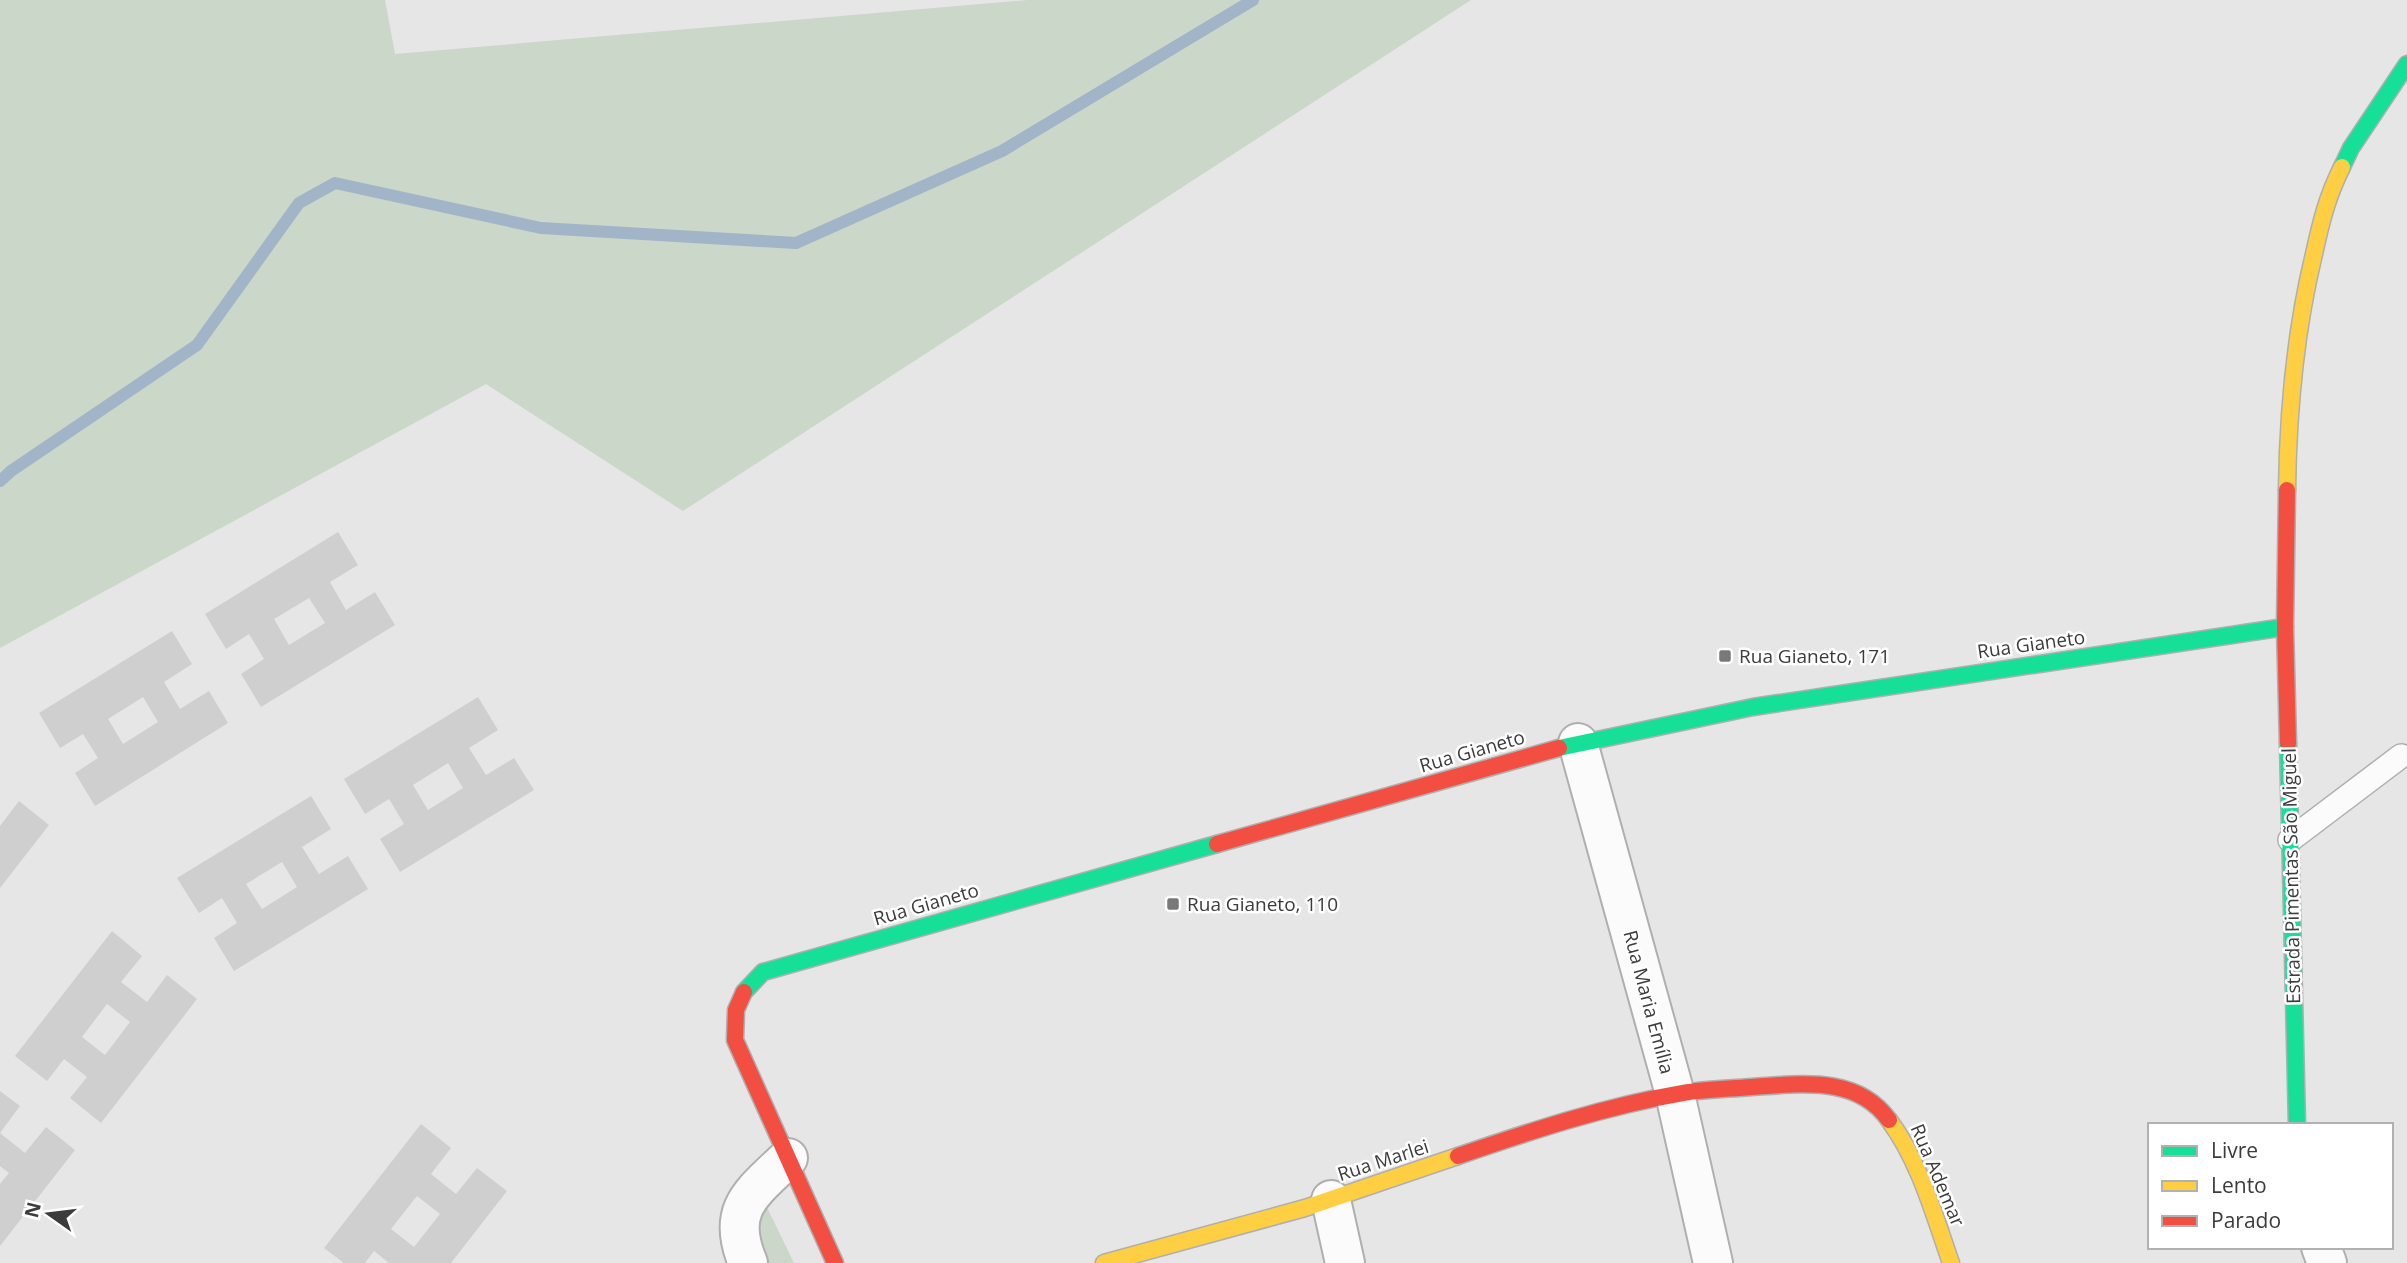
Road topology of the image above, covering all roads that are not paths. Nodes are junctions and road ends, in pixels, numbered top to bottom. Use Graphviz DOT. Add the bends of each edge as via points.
graph roads {
  1 [pos="2407,64"];
  2 [pos="2285,627"];
  3 [pos="1578,743"];
  4 [pos="2401,755"];
  5 [pos="2290,840"];
  6 [pos="1675,1094"];
  7 [pos="2297,1123"];
  8 [pos="788,1158"];
  9 [pos="1331,1200"];
  10 [pos="748,1263"];
  11 [pos="835,1263"];
  12 [pos="1104,1263"];
  13 [pos="1345,1263"];
  14 [pos="1713,1263"];
  15 [pos="1951,1263"];
  1 -- 2 [label="street, Estrada Pimentas São Miguel" via="2351,148 2328,195 2302,302 2287,469"];
  2 -- 3 [label="street, Rua Gianeto" via="1753,707"];
  2 -- 5 [label="street, Estrada Pimentas São Miguel"];
  3 -- 6 [label="street, Rua Maria Emília"];
  3 -- 8 [label="street, Rua Gianeto" via="763,972 747,985 733,1024"];
  4 -- 5 [label="lane"];
  5 -- 7 [label="street, Estrada Pimentas São Miguel"];
  6 -- 9 [label="street, Rua Marlei" via="1559,1124"];
  6 -- 14 [label="street, Rua Maria Emília"];
  6 -- 15 [label="street, Rua Ademar" via="1818,1084 1868,1098 1905,1140"];
  8 -- 10 [label="street" via="749,1195 740,1215 739,1232"];
  8 -- 11 [label="street"];
  9 -- 12 [label="street, Rua Marlei"];
  9 -- 13 [label="street"];
}
